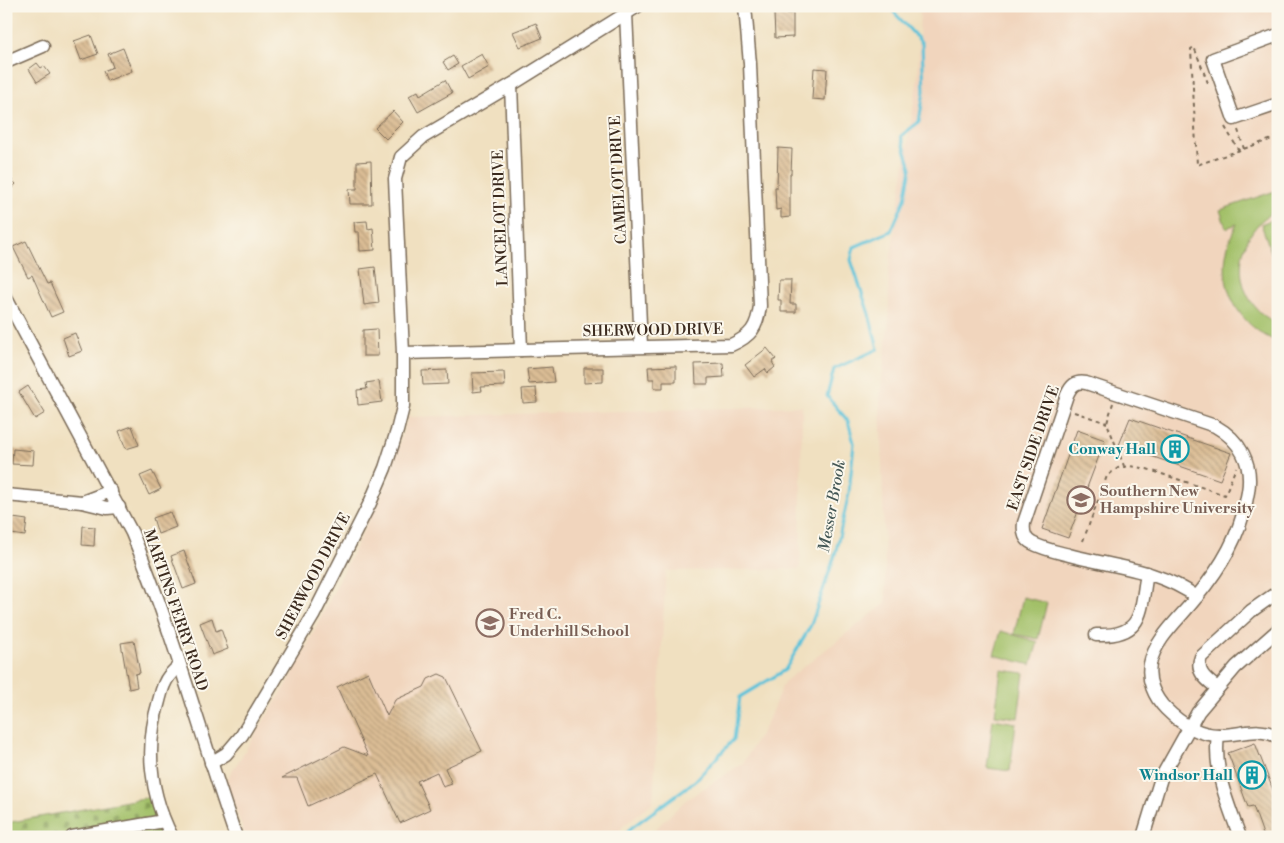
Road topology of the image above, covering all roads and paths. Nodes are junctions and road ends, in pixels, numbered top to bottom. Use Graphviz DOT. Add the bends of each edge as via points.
graph roads {
  1 [pos="638,6"];
  2 [pos="745,6"];
  3 [pos="626,13"];
  4 [pos="1278,35"];
  5 [pos="43,46"];
  6 [pos="6,62"];
  7 [pos="511,85"];
  8 [pos="1211,90"];
  9 [pos="1278,104"];
  10 [pos="1229,122"];
  11 [pos="1278,137"];
  12 [pos="1244,149"];
  13 [pos="1239,151"];
  14 [pos="6,298"];
  15 [pos="641,346"];
  16 [pos="521,350"];
  17 [pos="403,353"];
  18 [pos="1111,408"];
  19 [pos="1077,414"];
  20 [pos="1107,423"];
  21 [pos="1236,465"];
  22 [pos="1124,466"];
  23 [pos="111,491"];
  24 [pos="6,495"];
  25 [pos="82,502"];
  26 [pos="119,507"];
  27 [pos="1083,541"];
  28 [pos="1147,573"];
  29 [pos="1278,592"];
  30 [pos="1196,597"];
  31 [pos="1278,630"];
  32 [pos="1096,635"];
  33 [pos="180,665"];
  34 [pos="1217,688"];
  35 [pos="1189,728"];
  36 [pos="1218,735"];
  37 [pos="1278,737"];
  38 [pos="211,763"];
  39 [pos="164,821"];
  40 [pos="72,837"];
  41 [pos="172,837"];
  42 [pos="236,837"];
  43 [pos="1142,837"];
  44 [pos="1240,837"];
  1 -- 3 [label="street, SHERWOOD DRIVE"];
  2 -- 15 [label="street, SHERWOOD DRIVE" via="750,64 758,319 743,340 731,345"];
  3 -- 7 [label="street, SHERWOOD DRIVE"];
  3 -- 15 [label="street, CAMELOT DRIVE"];
  4 -- 10 [label="street" via="1213,59"];
  5 -- 6 [label="street"];
  7 -- 16 [label="street, LANCELOT DRIVE"];
  7 -- 17 [label="street, SHERWOOD DRIVE" via="423,138 401,157 395,179"];
  8 -- 13 [label="path" via="1194,47 1191,48 1197,165"];
  9 -- 10 [label="street"];
  10 -- 12 [label="path"];
  10 -- 13 [label="path" via="1227,134"];
  11 -- 12 [label="path"];
  12 -- 13 [label="path"];
  14 -- 23 [label="street, MARTINS FERRY ROAD"];
  15 -- 16 [label="street, SHERWOOD DRIVE"];
  16 -- 17 [label="street, SHERWOOD DRIVE"];
  17 -- 38 [label="street, SHERWOOD DRIVE" via="403,407 398,431 370,503 312,616 247,727 226,754"];
  18 -- 20 [label="path"];
  19 -- 20 [label="path"];
  20 -- 22 [label="path"];
  21 -- 22 [label="path" via="1225,495 1147,469"];
  22 -- 27 [label="path" via="1107,476"];
  23 -- 25 [label="street"];
  23 -- 26 [label="street, MARTINS FERRY ROAD"];
  24 -- 25 [label="street"];
  25 -- 26 [label="street" via="107,508"];
  26 -- 33 [label="street, MARTINS FERRY ROAD" via="143,560"];
  28 -- 30 [label="street, EAST SIDE DRIVE" via="1171,581"];
  28 -- 30 [label="street, EAST SIDE DRIVE" via="1052,551 1030,542 1024,532 1024,523 1067,395 1076,383 1086,383 1215,426 1240,447 1249,472 1242,522 1216,571"];
  28 -- 32 [label="street" via="1133,626 1118,634"];
  29 -- 34 [label="street" via="1251,611 1201,657 1200,672"];
  30 -- 35 [label="street, EAST SIDE DRIVE" via="1158,645 1150,672 1158,700"];
  31 -- 34 [label="street" via="1250,652"];
  33 -- 38 [label="street, MARTINS FERRY ROAD"];
  33 -- 39 [label="street" via="168,677 163,688 152,733 153,783"];
  34 -- 35 [label="street"];
  35 -- 36 [label="street"];
  35 -- 43 [label="street" via="1161,778"];
  36 -- 37 [label="street" via="1261,731"];
  36 -- 44 [label="street" via="1218,770"];
  38 -- 42 [label="street, MARTINS FERRY ROAD"];
  39 -- 40 [label="street"];
  39 -- 41 [label="street"];
}
